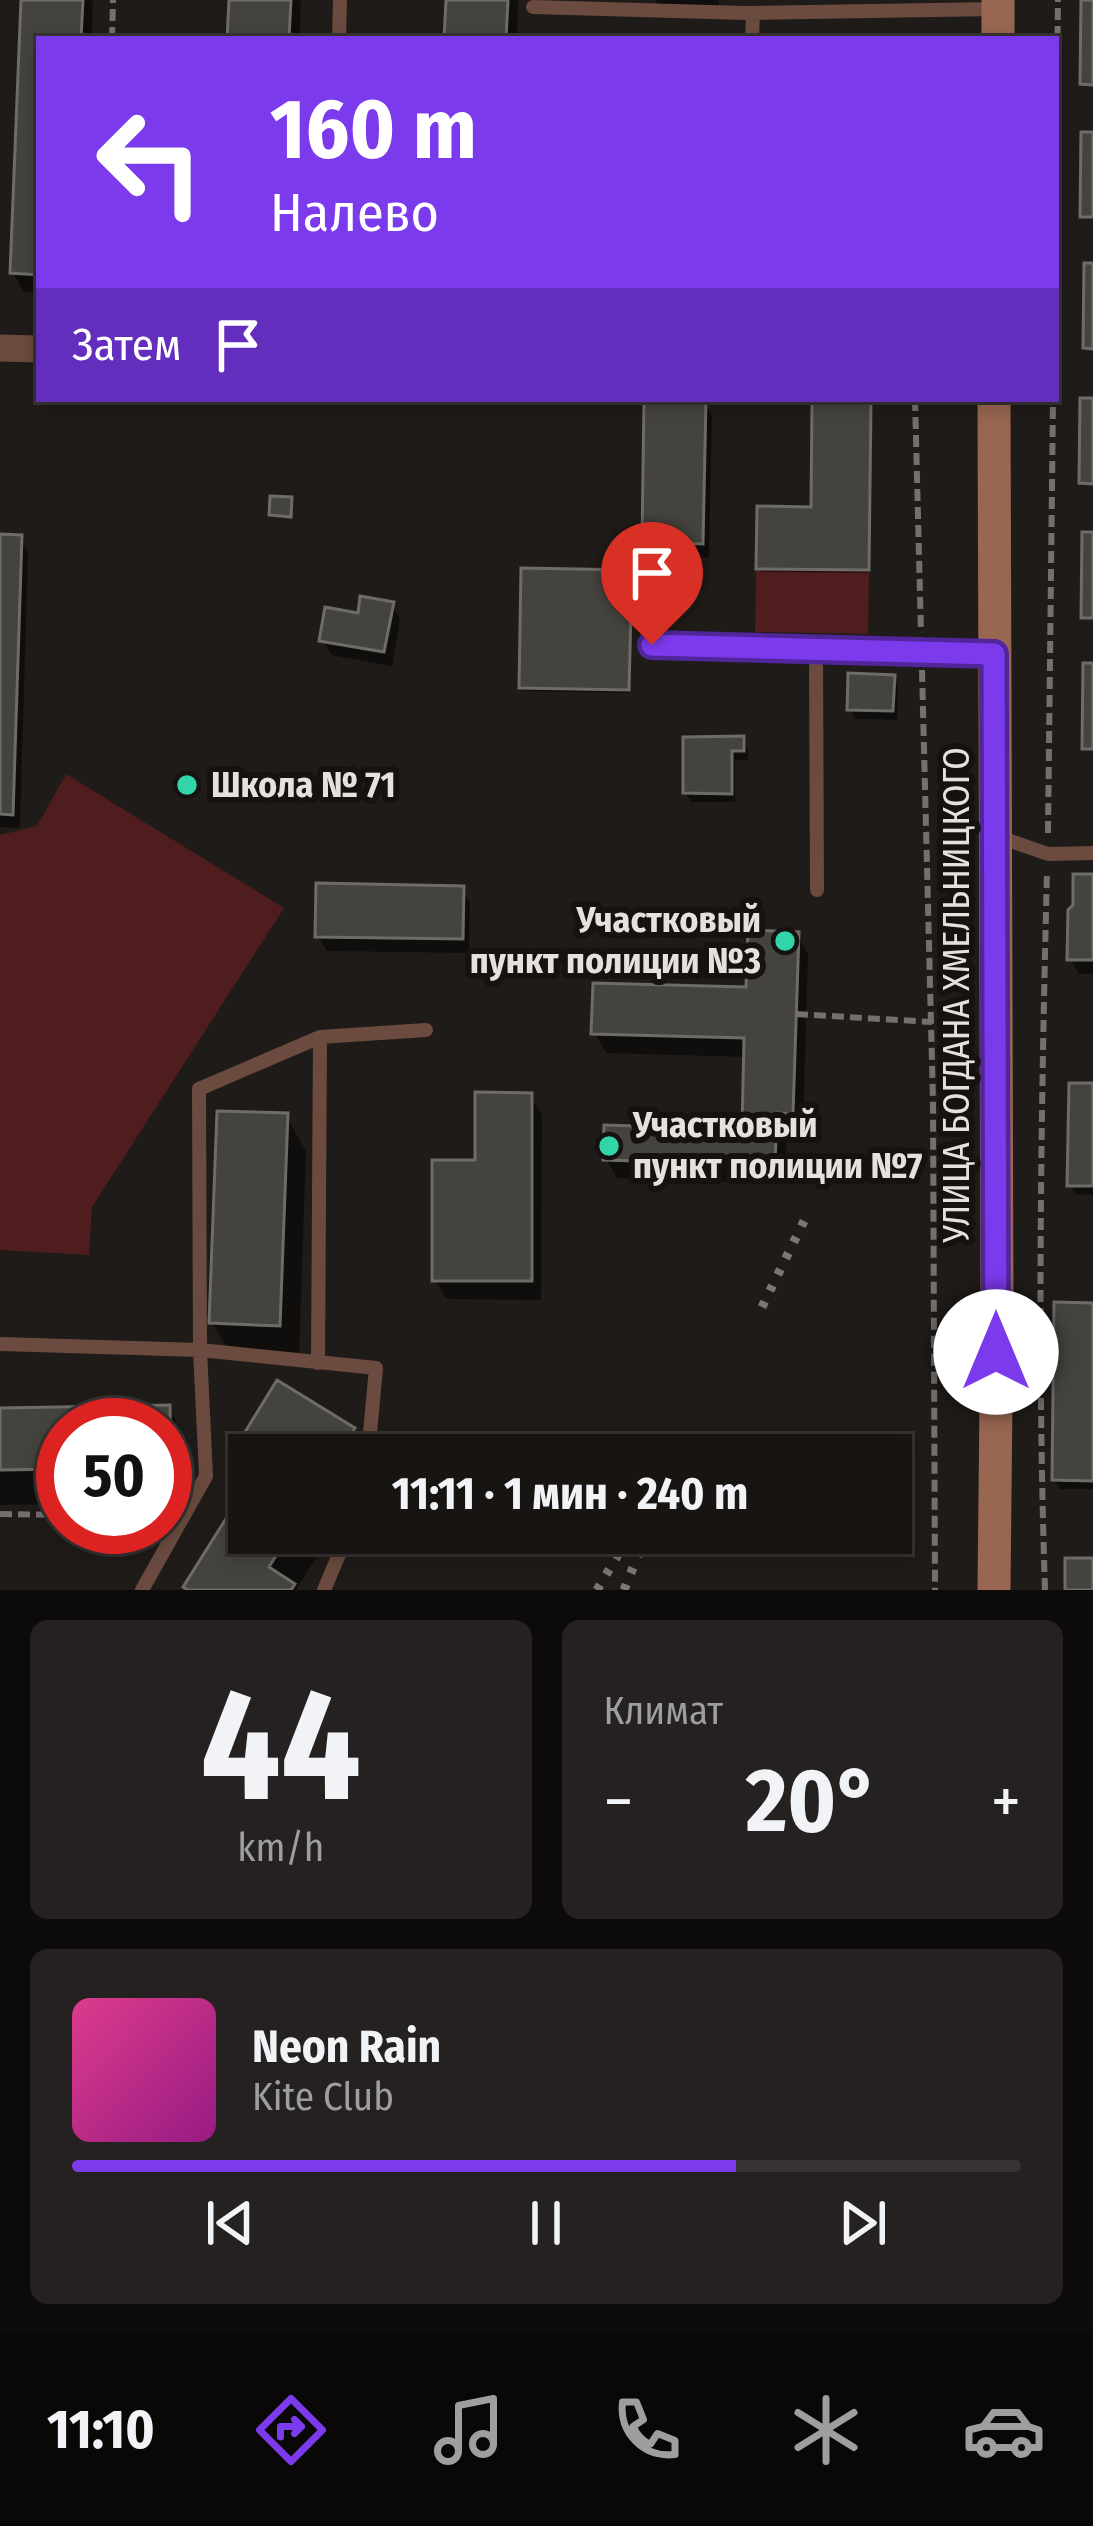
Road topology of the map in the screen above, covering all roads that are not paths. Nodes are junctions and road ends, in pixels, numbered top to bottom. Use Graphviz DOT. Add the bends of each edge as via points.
graph roads {
  1 [pos="340,0"];
  2 [pos="533,8"];
  3 [pos="753,13"];
  4 [pos="998,16"];
  5 [pos="339,36"];
  6 [pos="752,36"];
  7 [pos="0,348"];
  8 [pos="36,349"];
  9 [pos="994,402"];
  10 [pos="652,645"];
  11 [pos="816,649"];
  12 [pos="994,654"];
  13 [pos="996,836"];
  14 [pos="1093,853"];
  15 [pos="817,890"];
  16 [pos="426,1030"];
  17 [pos="320,1037"];
  18 [pos="0,1344"];
  19 [pos="200,1350"];
  20 [pos="318,1363"];
  21 [pos="370,1434"];
  22 [pos="339,1554"];
  23 [pos="142,1590"];
  24 [pos="324,1590"];
  25 [pos="994,1590"];
  1 -- 5 [label="lane"];
  2 -- 3 [label="lane"];
  3 -- 4 [label="lane"];
  3 -- 6 [label="lane"];
  7 -- 8 [label="street"];
  9 -- 12 [label="main road, УЛИЦА БОГДАНА ХМЕЛЬНИЦКОГО"];
  10 -- 11 [label="lane"];
  11 -- 12 [label="lane"];
  11 -- 15 [label="lane"];
  12 -- 13 [label="main road, УЛИЦА БОГДАНА ХМЕЛЬНИЦКОГО"];
  13 -- 14 [label="lane" via="1048,854"];
  13 -- 25 [label="main road, УЛИЦА БОГДАНА ХМЕЛЬНИЦКОГО"];
  16 -- 17 [label="lane"];
  17 -- 19 [label="lane" via="199,1089"];
  17 -- 20 [label="lane"];
  18 -- 19 [label="lane"];
  19 -- 20 [label="lane"];
  19 -- 23 [label="lane" via="206,1475"];
  20 -- 21 [label="lane" via="376,1368"];
  22 -- 24 [label="lane"];
}
